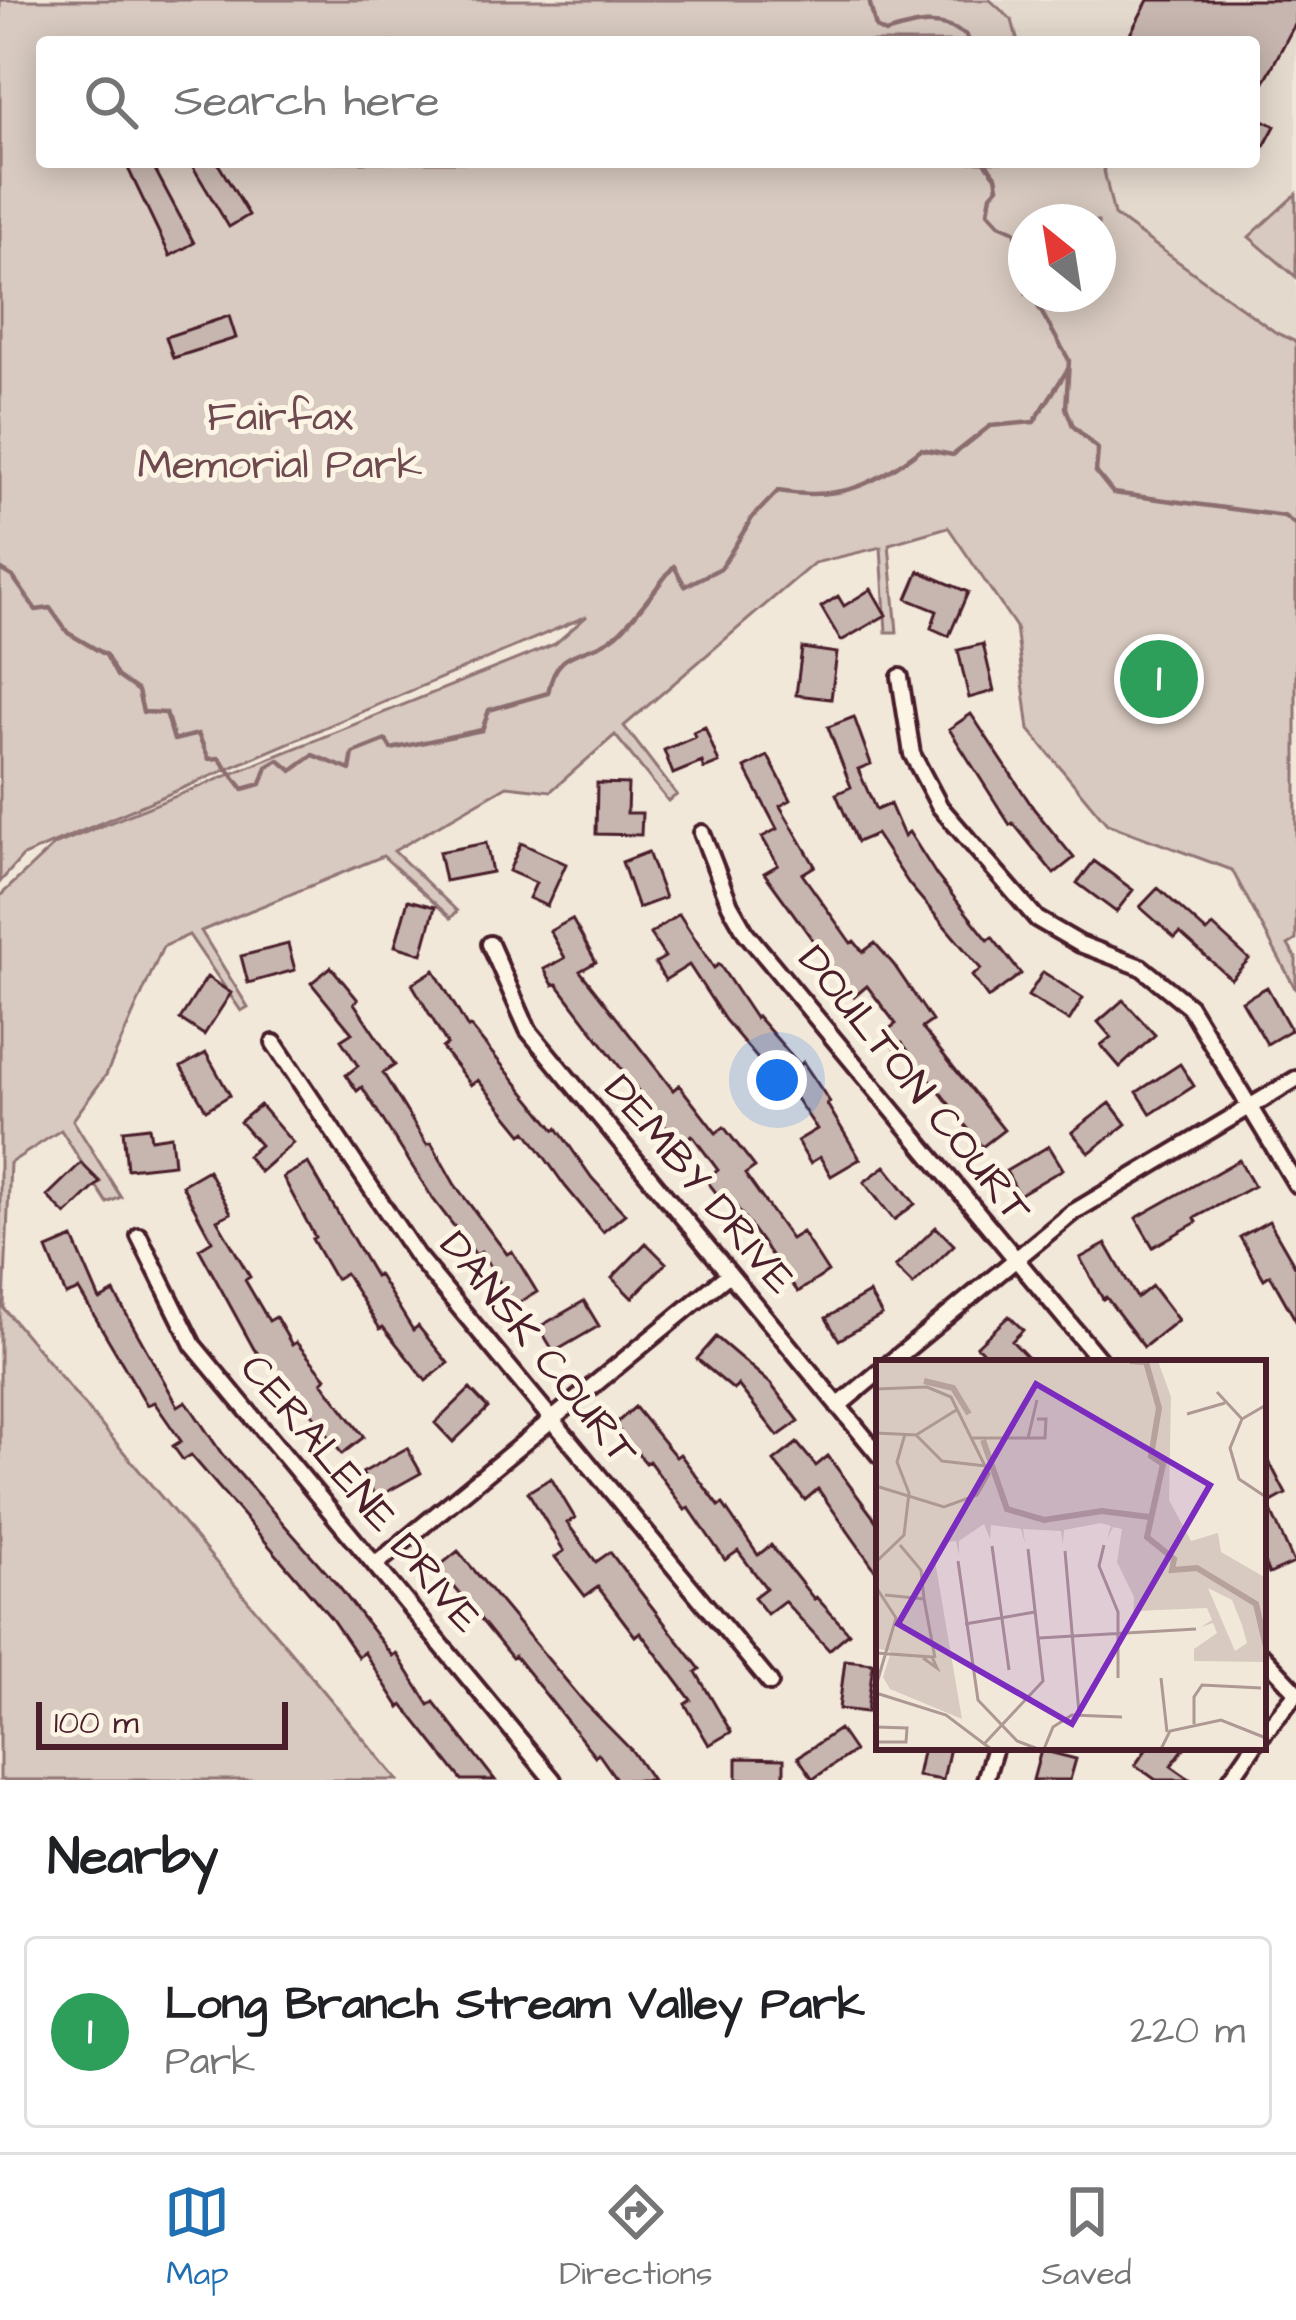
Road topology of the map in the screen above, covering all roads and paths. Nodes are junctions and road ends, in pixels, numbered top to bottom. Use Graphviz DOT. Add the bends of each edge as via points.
graph roads {
  1 [pos="900,677"];
  2 [pos="702,833"];
  3 [pos="490,944"];
  4 [pos="274,1042"];
  5 [pos="1296,1079"];
  6 [pos="1250,1106"];
  7 [pos="1296,1184"];
  8 [pos="139,1236"];
  9 [pos="1016,1259"];
  10 [pos="729,1274"];
  11 [pos="894,1360"];
  12 [pos="1100,1360"];
  13 [pos="876,1374"];
  14 [pos="838,1406"];
  15 [pos="553,1420"];
  16 [pos="876,1451"];
  17 [pos="375,1565"];
  18 [pos="1266,1658"];
  19 [pos="770,1683"];
  20 [pos="1296,1692"];
  21 [pos="1266,1730"];
  22 [pos="994,1750"];
  23 [pos="1251,1750"];
  24 [pos="553,1780"];
  25 [pos="985,1780"];
  26 [pos="1230,1780"];
  1 -- 6 [label="street" via="912,754 940,807 1037,919 1141,967 1177,993"];
  2 -- 9 [label="street, DOULTON COURT" via="746,933"];
  3 -- 10 [label="street, DEMBY DRIVE" via="529,1030"];
  4 -- 15 [label="street, DANSK COURT" via="416,1255"];
  5 -- 6 [label="street"];
  6 -- 7 [label="street"];
  6 -- 9 [label="street" via="1091,1199"];
  8 -- 17 [label="street, CERALENE DRIVE" via="193,1346"];
  9 -- 11 [label="street"];
  9 -- 12 [label="street, DOULTON COURT"];
  10 -- 14 [label="street, DEMBY DRIVE"];
  10 -- 15 [label="street"];
  13 -- 14 [label="street"];
  14 -- 16 [label="street, DEMBY DRIVE"];
  15 -- 17 [label="street"];
  15 -- 19 [label="street, DANSK COURT"];
  17 -- 24 [label="street, CERALENE DRIVE"];
  18 -- 20 [label="street"];
  20 -- 21 [label="street"];
  22 -- 25 [label="street"];
  23 -- 26 [label="street"];
}
